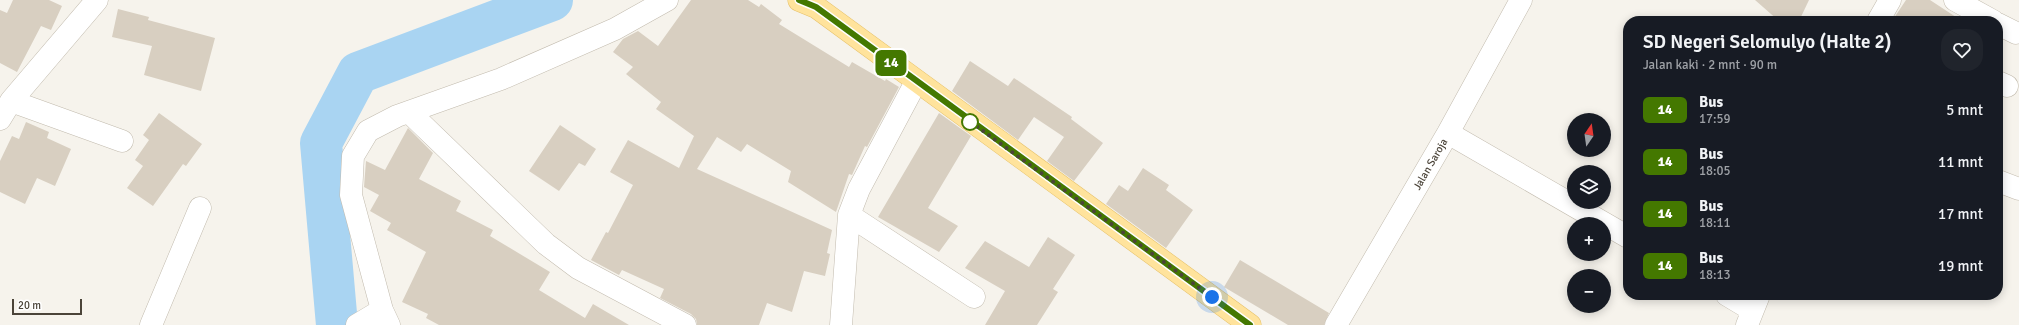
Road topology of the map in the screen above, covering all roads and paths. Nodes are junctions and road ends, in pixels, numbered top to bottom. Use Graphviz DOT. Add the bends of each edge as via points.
graph roads {
  1 [pos="667,0"];
  2 [pos="799,0"];
  3 [pos="1521,0"];
  4 [pos="1890,0"];
  5 [pos="1955,0"];
  6 [pos="89,2"];
  7 [pos="1881,16"];
  8 [pos="1984,16"];
  9 [pos="916,82"];
  10 [pos="6,110"];
  11 [pos="409,112"];
  12 [pos="1448,133"];
  13 [pos="122,141"];
  14 [pos="2003,184"];
  15 [pos="2019,189"];
  16 [pos="200,208"];
  17 [pos="849,215"];
  18 [pos="1623,234"];
  19 [pos="974,297"];
  20 [pos="1736,300"];
  21 [pos="1753,310"];
  22 [pos="386,318"];
  23 [pos="151,325"];
  24 [pos="356,325"];
  25 [pos="685,325"];
  26 [pos="841,325"];
  27 [pos="1250,325"];
  28 [pos="1336,325"];
  1 -- 11 [label="street" via="615,29 501,79"];
  2 -- 9 [label="main road" via="816,7"];
  3 -- 12 [label="street, Jalan Saroja"];
  4 -- 7 [label="street"];
  5 -- 8 [label="street"];
  6 -- 10 [label="street"];
  9 -- 17 [label="street" via="859,189"];
  9 -- 27 [label="main road"];
  10 -- 13 [label="street"];
  11 -- 22 [label="street" via="368,132 353,156 351,195"];
  11 -- 25 [label="street" via="546,244 578,268"];
  12 -- 18 [label="street"];
  12 -- 28 [label="street, Jalan Saroja"];
  14 -- 15 [label="street"];
  16 -- 23 [label="street"];
  17 -- 19 [label="street"];
  17 -- 26 [label="street"];
  20 -- 21 [label="street"];
  22 -- 24 [label="street"];
}
